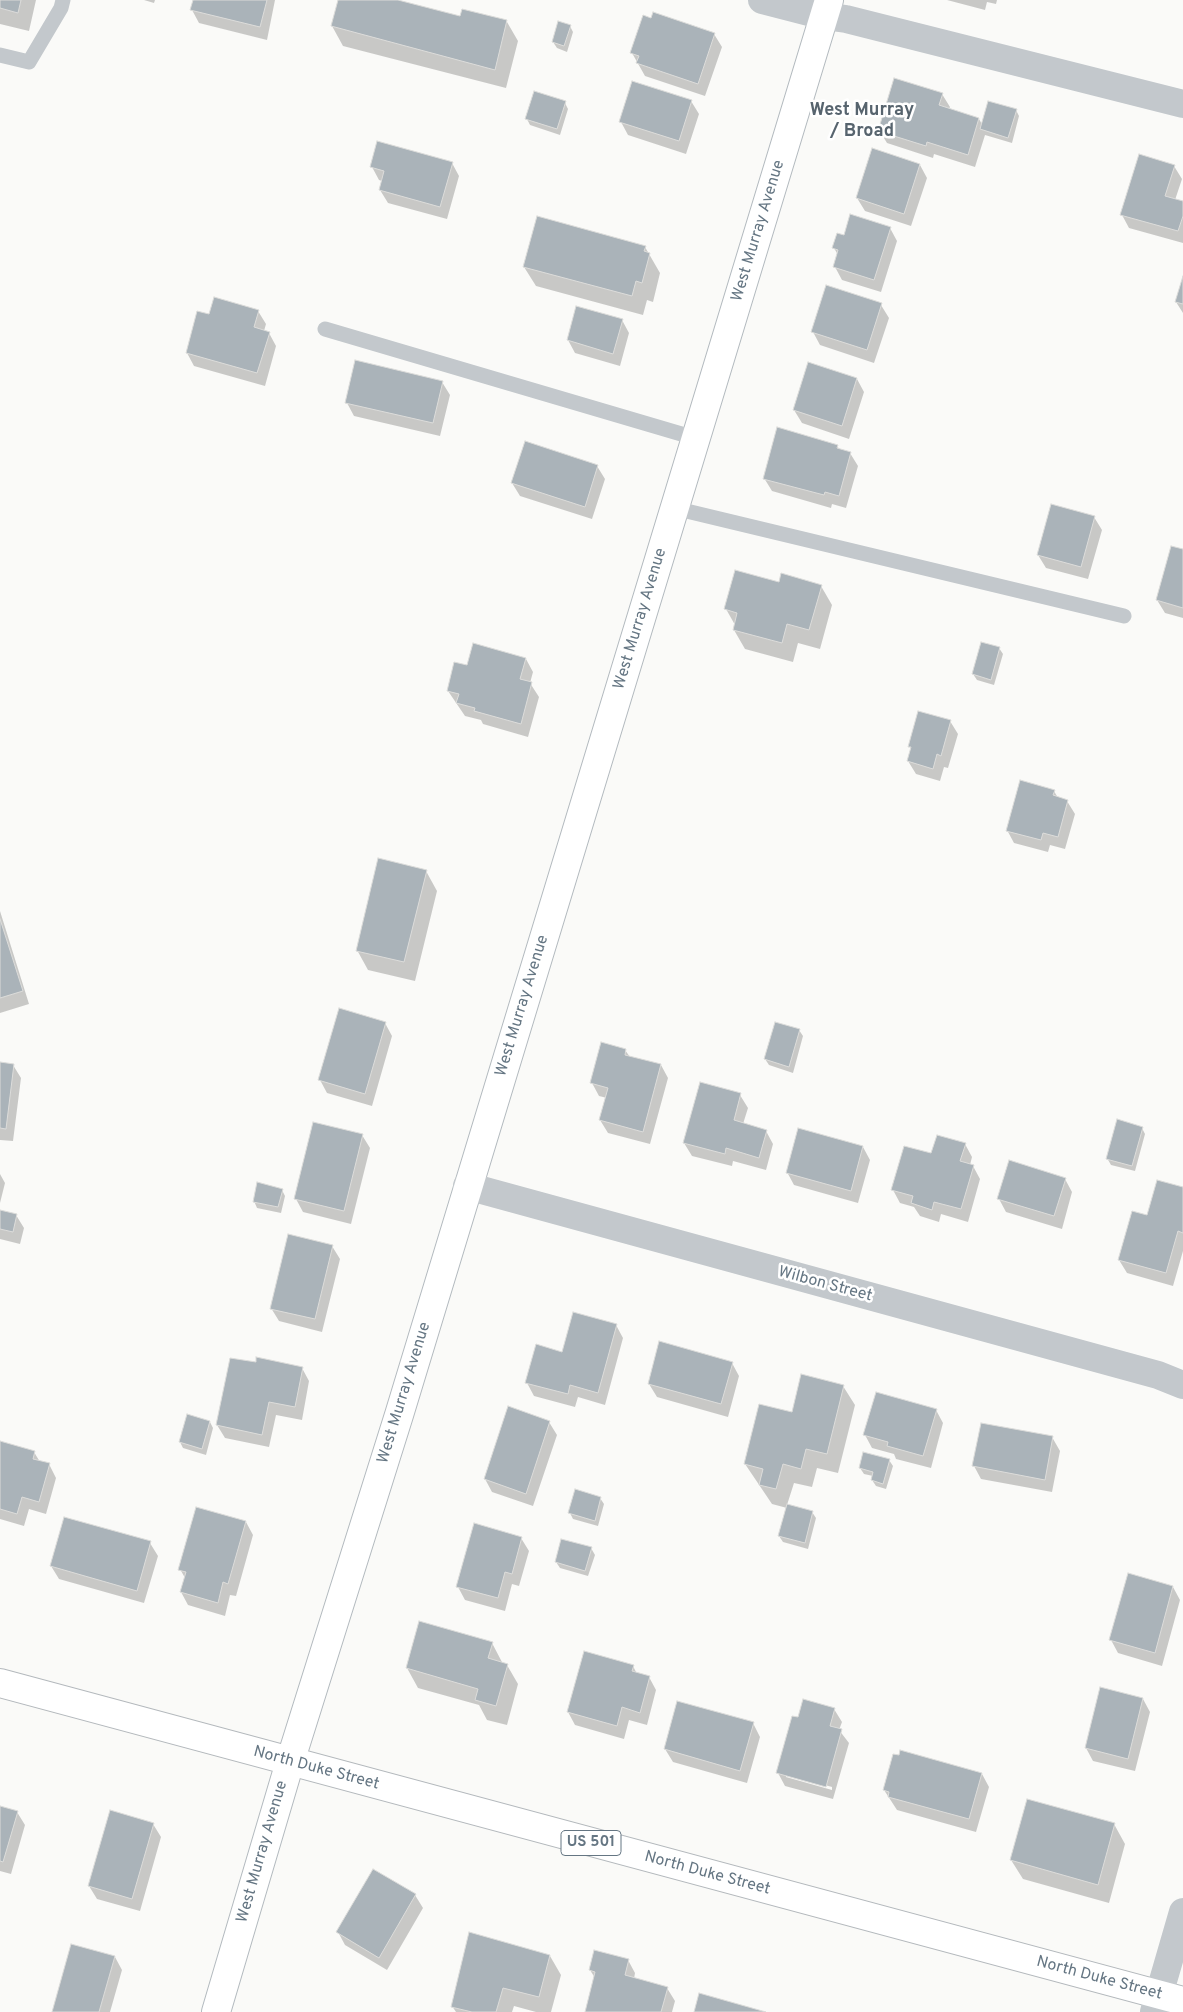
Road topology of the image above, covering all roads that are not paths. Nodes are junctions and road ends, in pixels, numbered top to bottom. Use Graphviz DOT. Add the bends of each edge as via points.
graph roads {
  1 [pos="64,0"];
  2 [pos="762,0"];
  3 [pos="826,8"];
  4 [pos="2,55"];
  5 [pos="1183,104"];
  6 [pos="326,328"];
  7 [pos="695,438"];
  8 [pos="674,508"];
  9 [pos="1124,616"];
  10 [pos="467,1186"];
  11 [pos="1183,1385"];
  12 [pos="0,1683"];
  13 [pos="290,1762"];
  14 [pos="1183,1912"];
  15 [pos="1165,2003"];
  16 [pos="216,2012"];
  1 -- 4 [label="lane" via="29,62"];
  2 -- 3 [label="street"];
  3 -- 5 [label="street" via="846,19"];
  3 -- 7 [label="main road, West Murray Avenue"];
  6 -- 7 [label="lane"];
  7 -- 8 [label="main road, West Murray Avenue"];
  8 -- 9 [label="lane"];
  8 -- 10 [label="main road, West Murray Avenue"];
  10 -- 11 [label="street, Wilbon Street" via="1148,1372"];
  10 -- 13 [label="main road, West Murray Avenue"];
  12 -- 13 [label="main road, North Duke Street / US 501"];
  13 -- 15 [label="main road, North Duke Street / US 501"];
  13 -- 16 [label="main road, West Murray Avenue"];
  14 -- 15 [label="street"];
}
